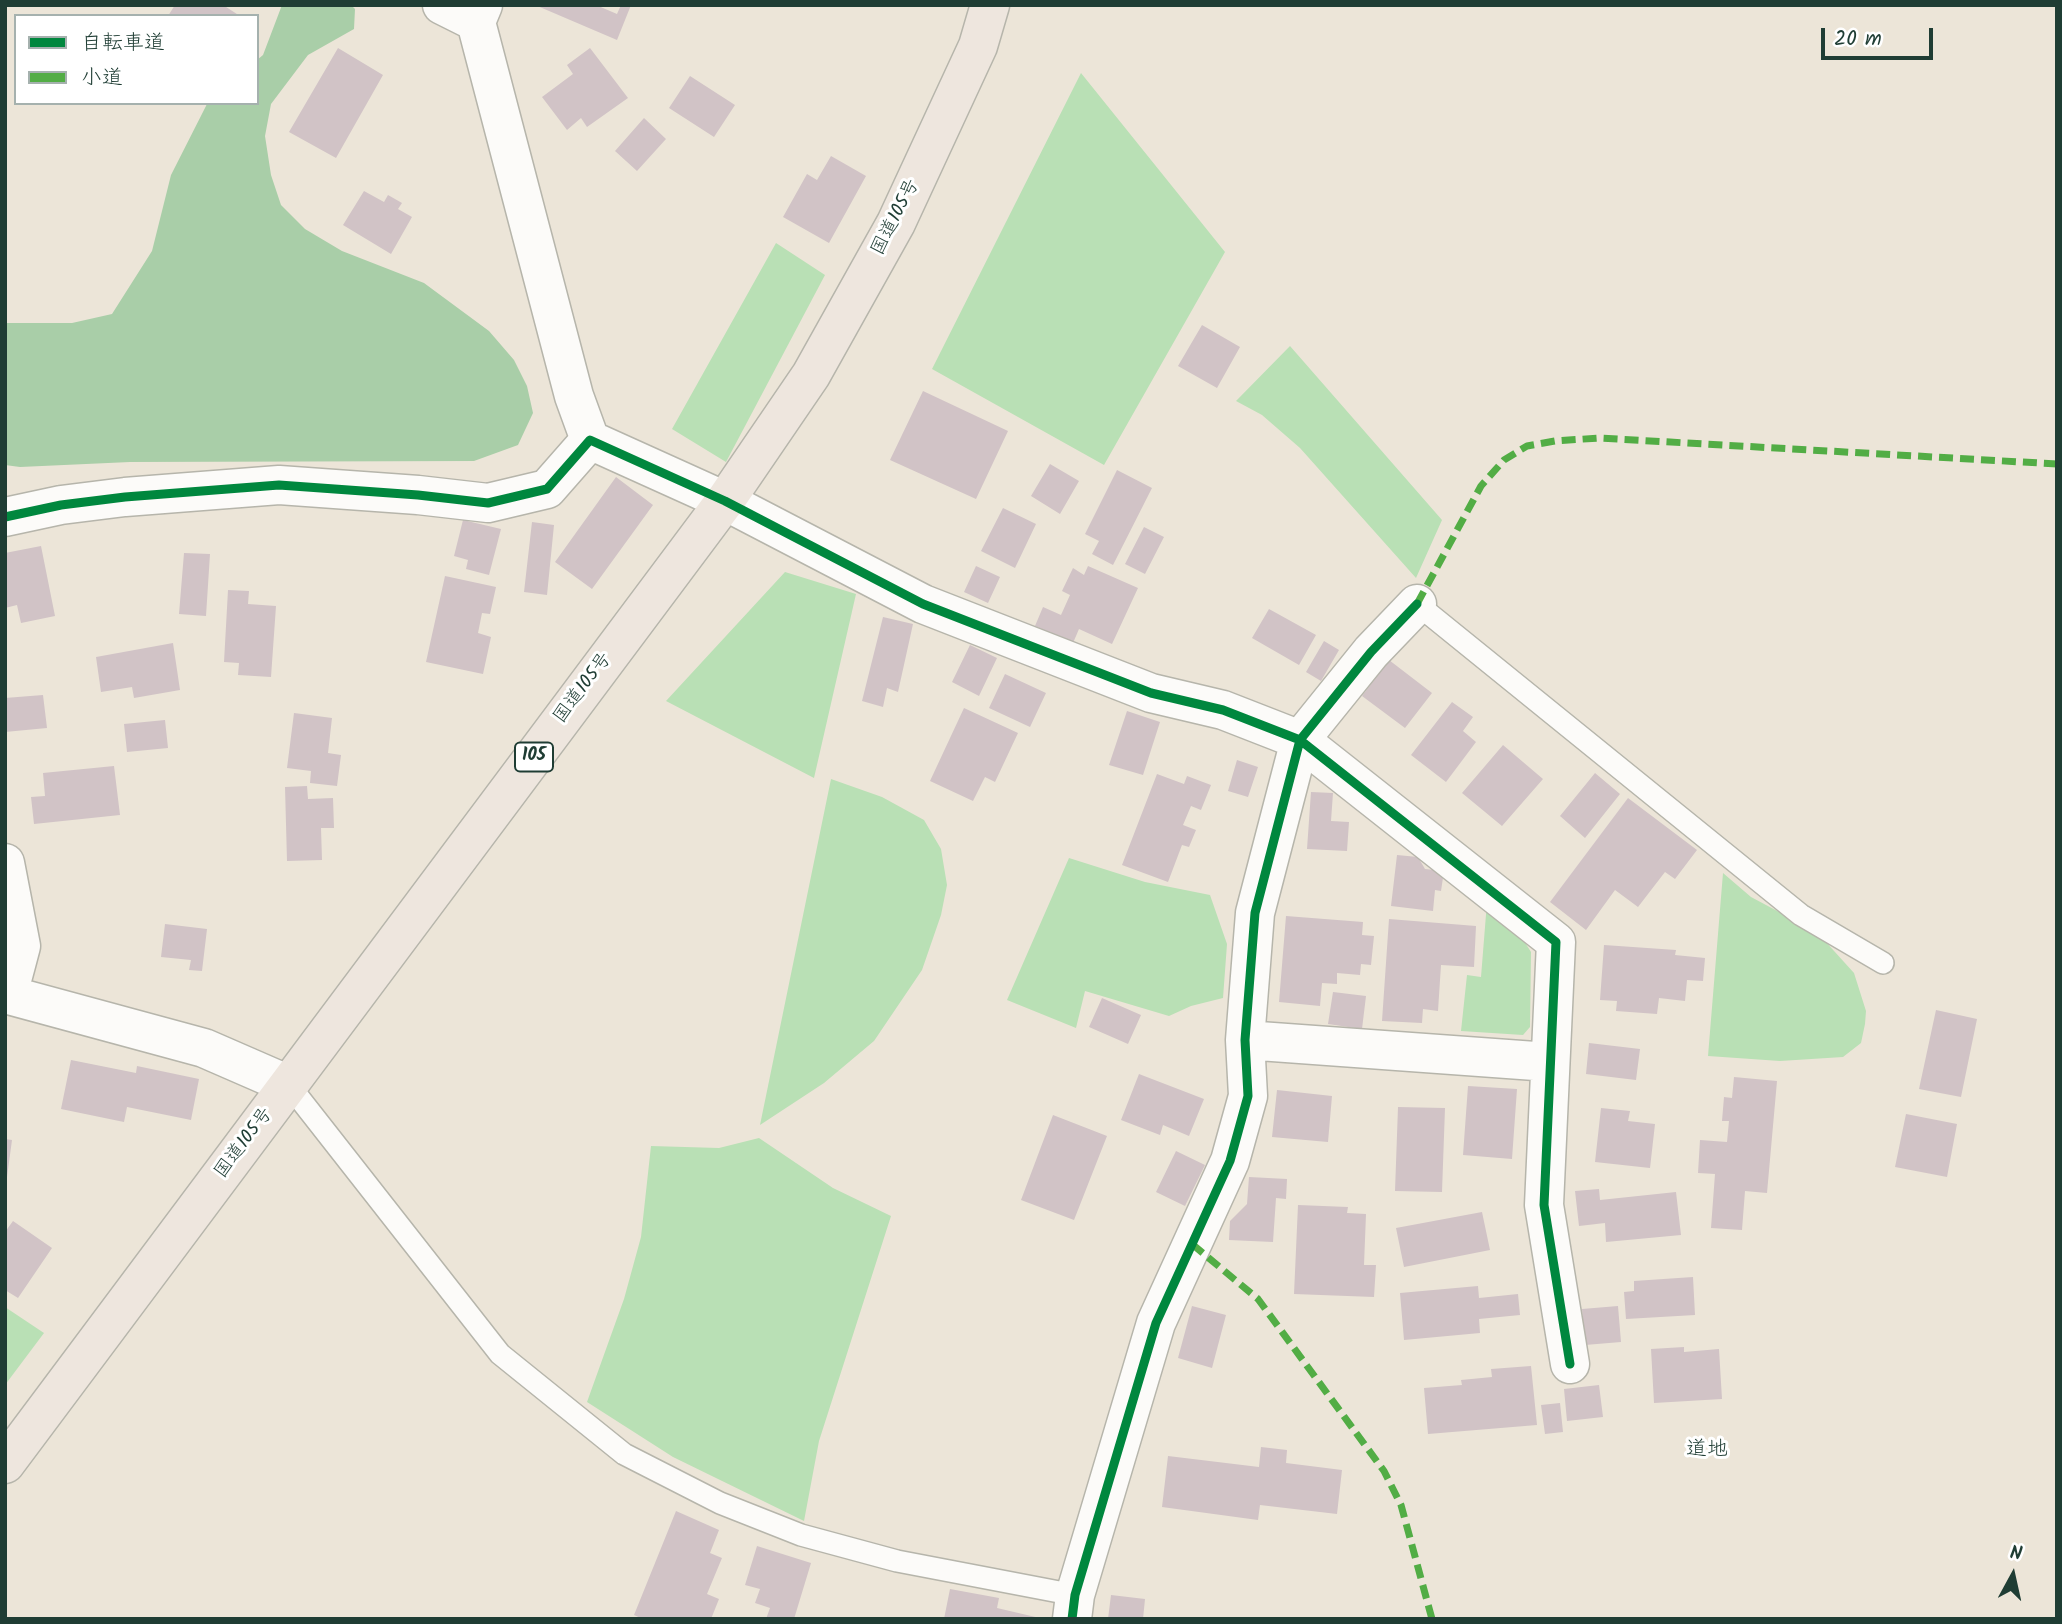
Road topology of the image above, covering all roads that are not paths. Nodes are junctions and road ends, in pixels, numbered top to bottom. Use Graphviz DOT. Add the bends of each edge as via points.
graph roads {
  1 [pos="442,5"];
  2 [pos="990,5"];
  3 [pos="480,14"];
  4 [pos="590,440"];
  5 [pos="725,501"];
  6 [pos="5,517"];
  7 [pos="1417,604"];
  8 [pos="1300,740"];
  9 [pos="5,863"];
  10 [pos="1883,963"];
  11 [pos="5,987"];
  12 [pos="5,994"];
  13 [pos="1245,1040"];
  14 [pos="1549,1062"];
  15 [pos="289,1085"];
  16 [pos="1570,1364"];
  17 [pos="5,1464"];
  18 [pos="1074,1607"];
  1 -- 3 [label="street"];
  2 -- 5 [label="highway, 国道105号 / 105" via="978,46 896,223 811,375"];
  3 -- 4 [label="street" via="574,396"];
  4 -- 5 [label="street"];
  4 -- 6 [label="street" via="547,489 488,503 279,485 125,497"];
  5 -- 8 [label="street" via="923,604 1151,693 1223,710"];
  5 -- 15 [label="highway, 国道105号 / 105"];
  7 -- 8 [label="street" via="1371,652"];
  7 -- 10 [label="lane" via="1801,915"];
  8 -- 13 [label="street" via="1255,913"];
  8 -- 14 [label="street" via="1556,942"];
  9 -- 11 [label="street" via="21,946 12,980"];
  12 -- 15 [label="street" via="204,1048"];
  13 -- 14 [label="street"];
  13 -- 18 [label="street" via="1248,1096 1230,1161 1156,1323"];
  14 -- 16 [label="street" via="1544,1205"];
  15 -- 17 [label="highway, 国道105号 / 105"];
  15 -- 18 [label="lane" via="500,1354 624,1454 720,1503 801,1535"];
}
